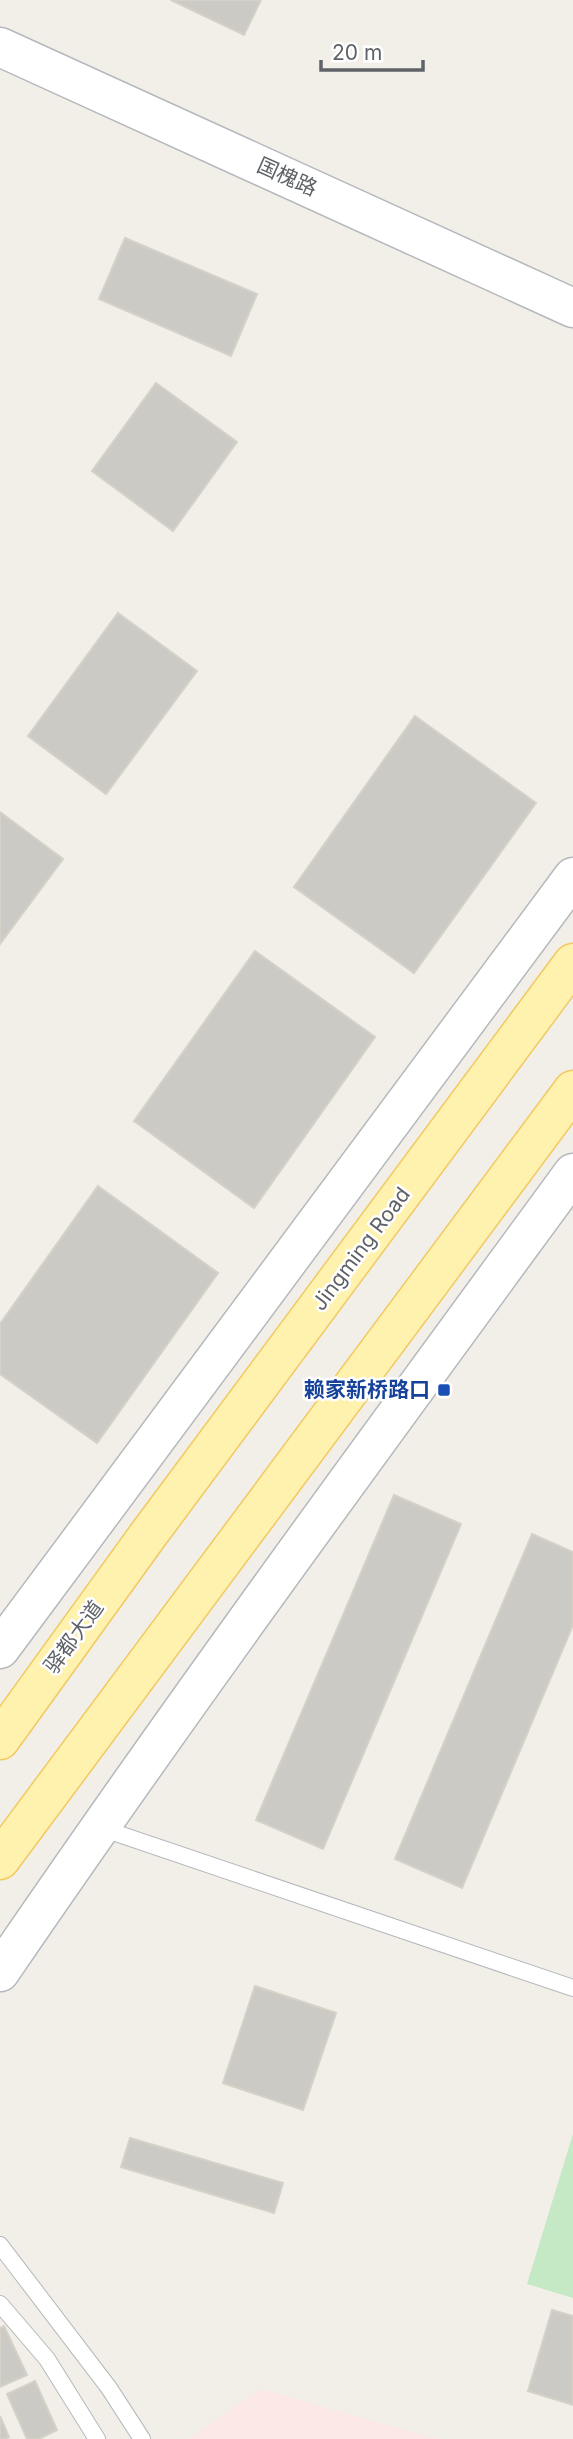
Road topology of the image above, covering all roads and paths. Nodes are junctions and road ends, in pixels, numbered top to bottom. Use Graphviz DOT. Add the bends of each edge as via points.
graph roads {
  1 [pos="0,47"];
  2 [pos="573,308"];
  3 [pos="573,877"];
  4 [pos="573,963"];
  5 [pos="573,1090"];
  6 [pos="573,1173"];
  7 [pos="148,1535"];
  8 [pos="0,1649"];
  9 [pos="0,1740"];
  10 [pos="99,1827"];
  11 [pos="0,1860"];
  12 [pos="0,1972"];
  13 [pos="573,1988"];
  14 [pos="0,2245"];
  15 [pos="0,2304"];
  16 [pos="97,2439"];
  17 [pos="142,2439"];
  1 -- 2 [label="street, 国槐路"];
  3 -- 8 [label="street"];
  4 -- 7 [label="main road, Jingming Road"];
  5 -- 11 [label="main road"];
  6 -- 10 [label="street"];
  7 -- 9 [label="main road, 驿都大道"];
  10 -- 12 [label="street"];
  10 -- 13 [label="lane"];
  14 -- 17 [label="lane"];
  15 -- 16 [label="lane" via="47,2359"];
}
